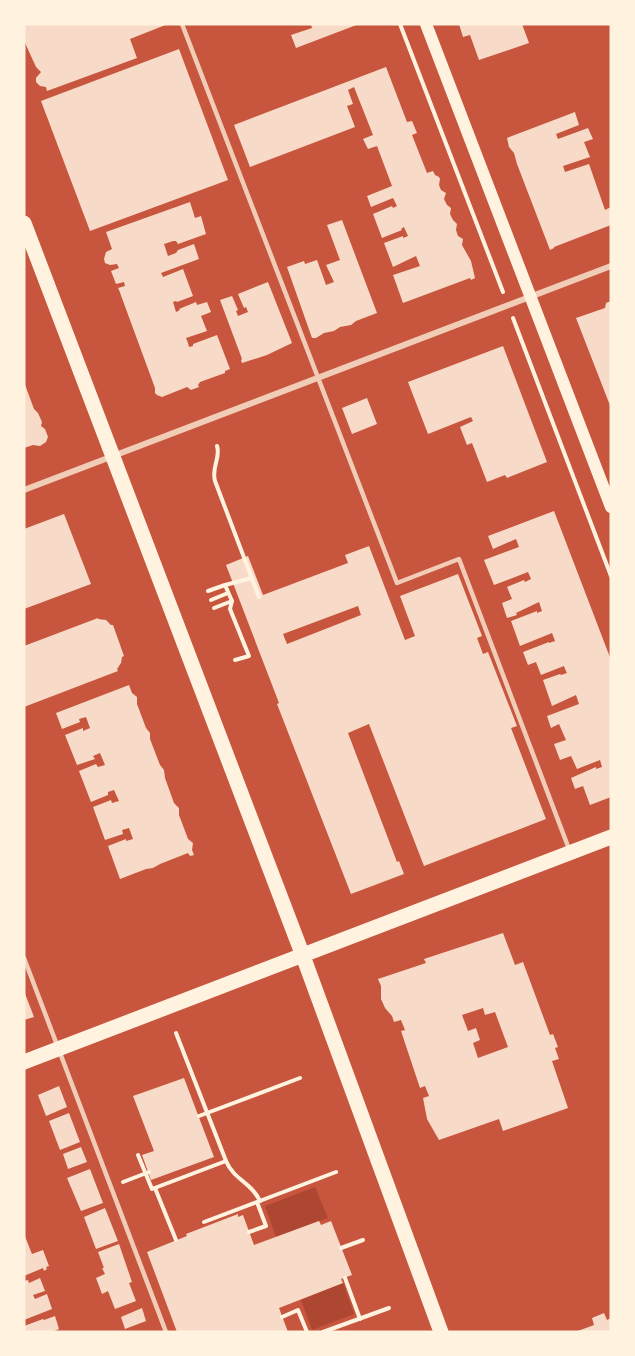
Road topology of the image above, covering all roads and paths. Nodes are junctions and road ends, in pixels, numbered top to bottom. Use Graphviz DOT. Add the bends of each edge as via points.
graph roads {
  1 [pos="182,24"];
  2 [pos="426,24"];
  3 [pos="24,223"];
  4 [pos="611,266"];
  5 [pos="531,297"];
  6 [pos="317,378"];
  7 [pos="217,446"];
  8 [pos="113,456"];
  9 [pos="24,490"];
  10 [pos="611,507"];
  11 [pos="252,578"];
  12 [pos="225,585"];
  13 [pos="208,591"];
  14 [pos="228,593"];
  15 [pos="259,597"];
  16 [pos="211,600"];
  17 [pos="232,601"];
  18 [pos="214,608"];
  19 [pos="235,660"];
  20 [pos="611,837"];
  21 [pos="571,853"];
  22 [pos="303,956"];
  23 [pos="24,958"];
  24 [pos="176,1033"];
  25 [pos="58,1049"];
  26 [pos="24,1062"];
  27 [pos="300,1078"];
  28 [pos="207,1113"];
  29 [pos="199,1116"];
  30 [pos="138,1155"];
  31 [pos="226,1161"];
  32 [pos="336,1172"];
  33 [pos="147,1173"];
  34 [pos="121,1183"];
  35 [pos="156,1188"];
  36 [pos="259,1202"];
  37 [pos="204,1222"];
  38 [pos="249,1232"];
  39 [pos="176,1240"];
  40 [pos="363,1240"];
  41 [pos="341,1248"];
  42 [pos="345,1278"];
  43 [pos="389,1308"];
  44 [pos="282,1317"];
  45 [pos="360,1318"];
  46 [pos="166,1332"];
  47 [pos="307,1332"];
  48 [pos="323,1332"];
  49 [pos="441,1332"];
  1 -- 6 [label="lane"];
  2 -- 5 [label="main road"];
  3 -- 8 [label="main road"];
  4 -- 5 [label="street"];
  5 -- 6 [label="street"];
  5 -- 10 [label="main road"];
  6 -- 8 [label="street"];
  6 -- 21 [label="lane" via="397,583 459,559"];
  7 -- 11 [label="path" via="215,481"];
  8 -- 9 [label="street"];
  8 -- 22 [label="main road"];
  11 -- 12 [label="path"];
  11 -- 15 [label="path"];
  12 -- 13 [label="path"];
  12 -- 14 [label="path"];
  14 -- 16 [label="path"];
  14 -- 17 [label="path"];
  17 -- 18 [label="path"];
  17 -- 19 [label="path" via="230,609 249,656"];
  20 -- 21 [label="main road"];
  21 -- 22 [label="main road"];
  22 -- 25 [label="main road"];
  22 -- 49 [label="main road"];
  23 -- 25 [label="lane"];
  24 -- 28 [label="path"];
  25 -- 26 [label="main road"];
  25 -- 46 [label="lane"];
  27 -- 28 [label="path"];
  28 -- 29 [label="path"];
  28 -- 31 [label="path"];
  30 -- 33 [label="path"];
  31 -- 35 [label="path"];
  31 -- 36 [label="path" via="231,1172 246,1183"];
  32 -- 36 [label="path"];
  33 -- 34 [label="path"];
  33 -- 35 [label="path" via="152,1190"];
  35 -- 39 [label="path"];
  36 -- 37 [label="path"];
  36 -- 38 [label="path" via="266,1226"];
  40 -- 41 [label="path"];
  42 -- 45 [label="path"];
  43 -- 45 [label="path"];
  44 -- 47 [label="path" via="298,1310"];
  45 -- 48 [label="path"];
}
